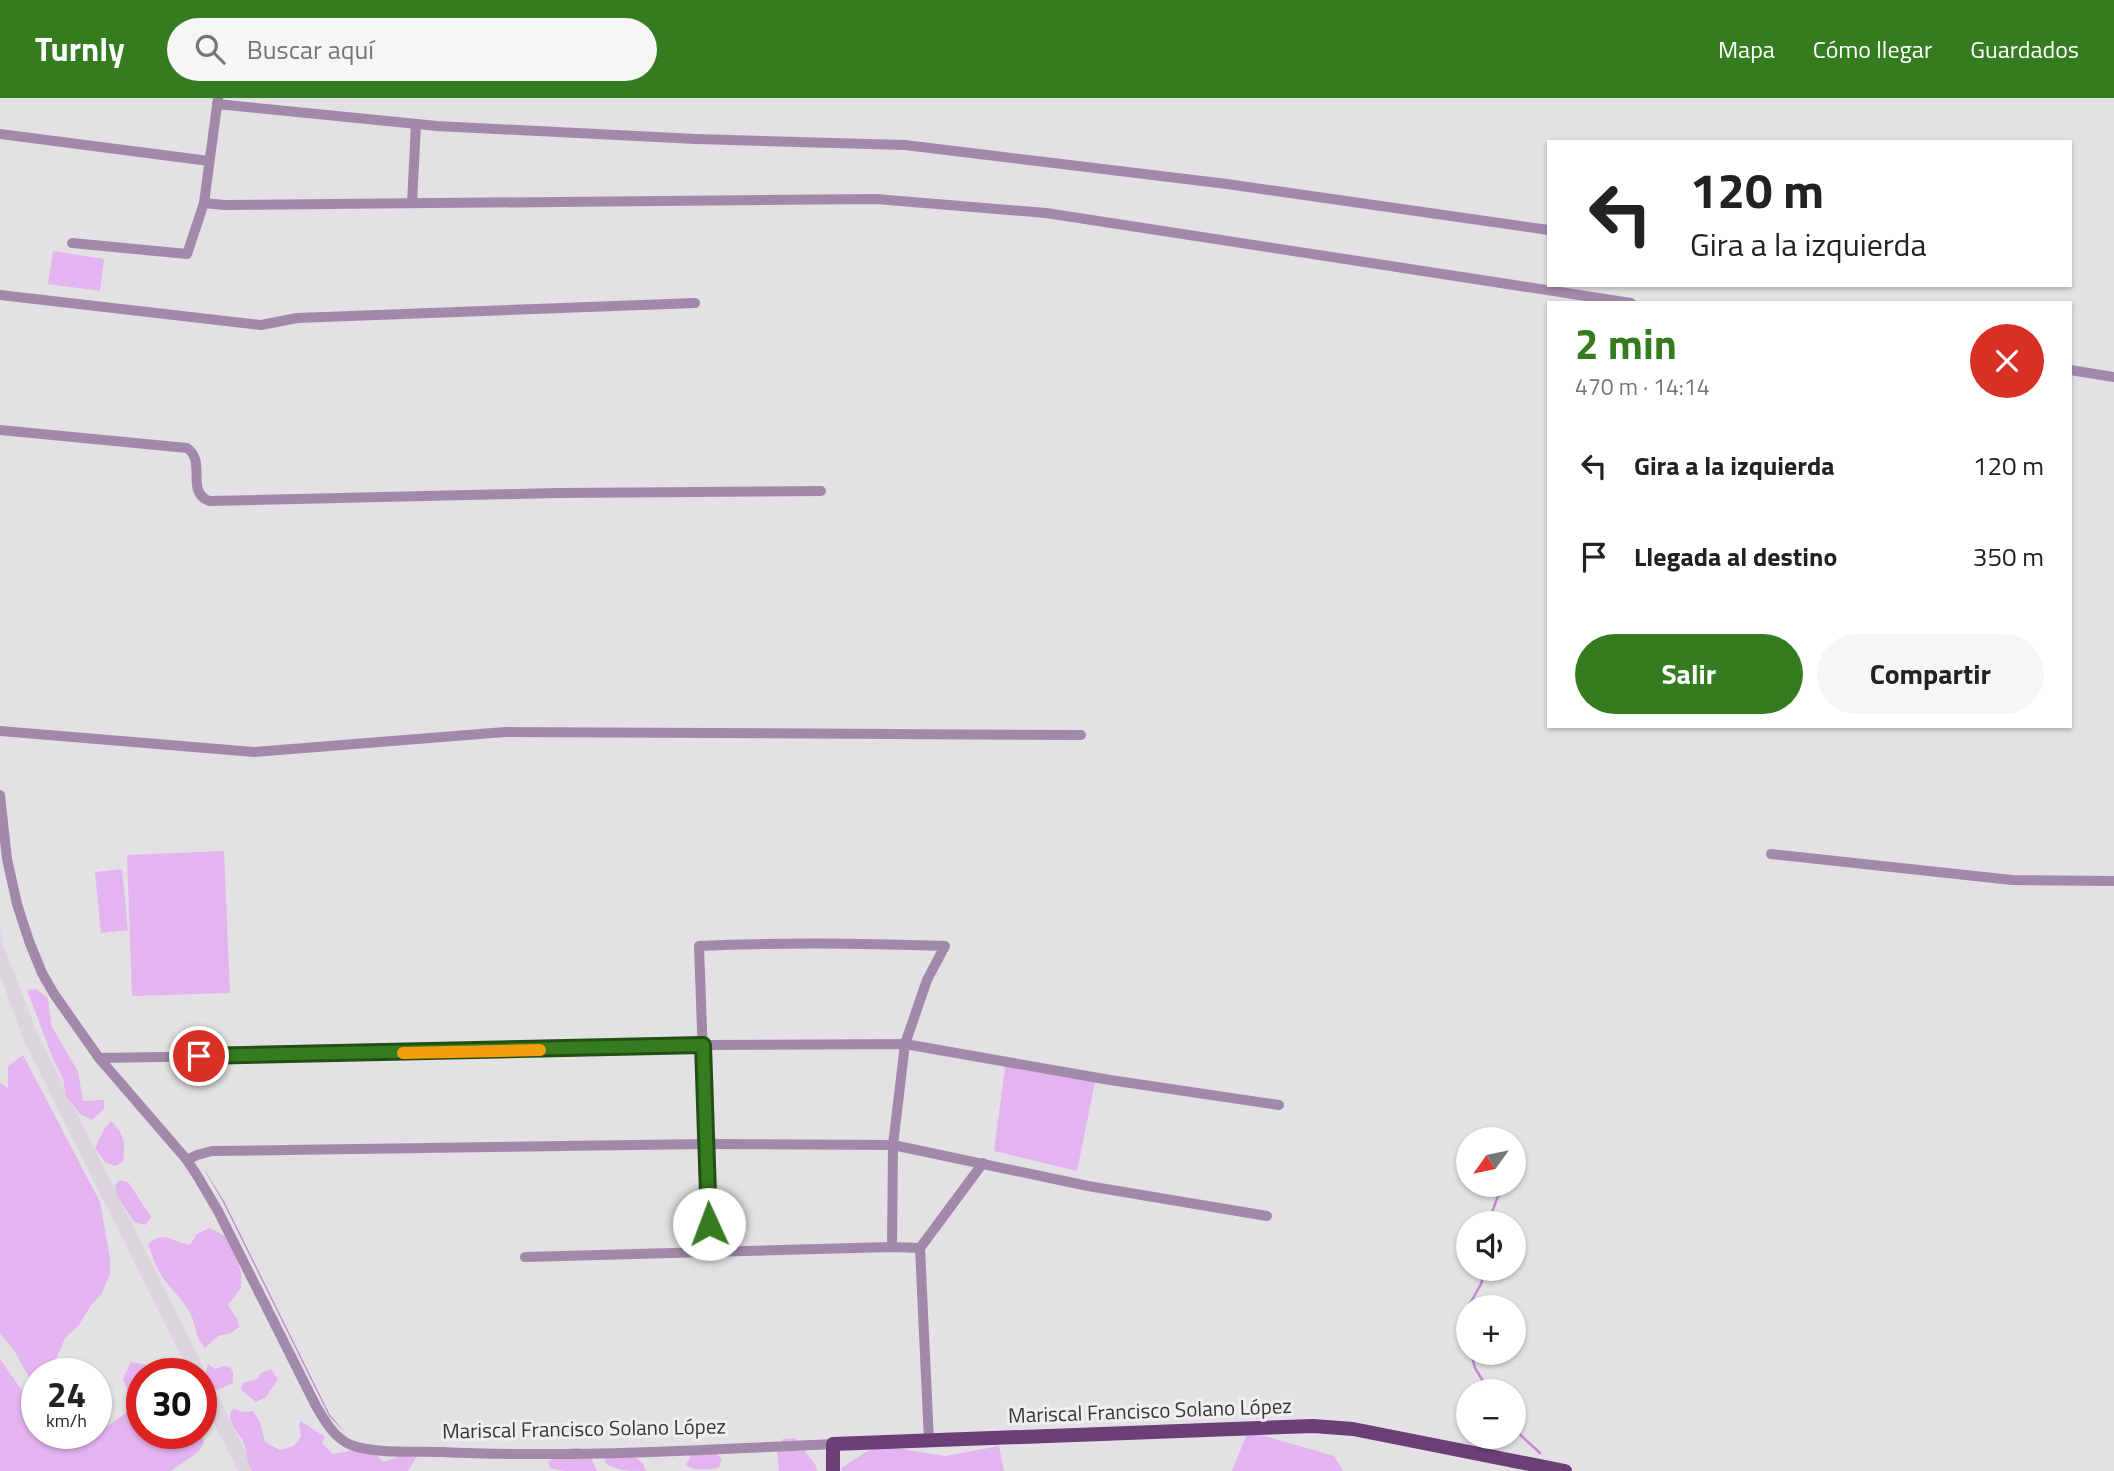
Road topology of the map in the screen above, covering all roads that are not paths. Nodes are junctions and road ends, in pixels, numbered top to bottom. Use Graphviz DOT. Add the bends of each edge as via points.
graph roads {
  1 [pos="218,101"];
  2 [pos="416,124"];
  3 [pos="0,134"];
  4 [pos="209,161"];
  5 [pos="204,203"];
  6 [pos="412,203"];
  7 [pos="1547,230"];
  8 [pos="72,243"];
  9 [pos="0,295"];
  10 [pos="1618,301"];
  11 [pos="695,303"];
  12 [pos="2072,370"];
  13 [pos="2114,377"];
  14 [pos="0,430"];
  15 [pos="821,491"];
  16 [pos="0,731"];
  17 [pos="1081,735"];
  18 [pos="0,795"];
  19 [pos="1771,854"];
  20 [pos="2114,881"];
  21 [pos="905,1044"];
  22 [pos="703,1045"];
  23 [pos="99,1058"];
  24 [pos="1279,1105"];
  25 [pos="706,1144"];
  26 [pos="893,1145"];
  27 [pos="187,1160"];
  28 [pos="983,1163"];
  29 [pos="1266,1216"];
  30 [pos="892,1247"];
  31 [pos="920,1248"];
  32 [pos="710,1251"];
  33 [pos="525,1257"];
  34 [pos="929,1441"];
  35 [pos="832,1444"];
  36 [pos="832,1471"];
  37 [pos="1565,1471"];
  1 -- 2 [label="street"];
  1 -- 4 [label="street"];
  2 -- 6 [label="street"];
  2 -- 7 [label="street" via="905,145"];
  3 -- 4 [label="street"];
  4 -- 5 [label="street"];
  5 -- 6 [label="street"];
  5 -- 8 [label="street" via="187,254"];
  6 -- 10 [label="street" via="876,199 1046,213"];
  9 -- 11 [label="street" via="261,325 324,316"];
  12 -- 13 [label="street"];
  14 -- 15 [label="street" via="187,448 196,459 197,490 209,501"];
  16 -- 17 [label="street" via="254,752 505,732"];
  18 -- 23 [label="street, Mariscal Francisco Solano López" via="7,859 29,941 54,994"];
  19 -- 20 [label="street" via="2012,880"];
  21 -- 22 [label="street"];
  21 -- 22 [label="street" via="927,980 945,946 823,942 699,946"];
  21 -- 24 [label="street"];
  21 -- 26 [label="street"];
  22 -- 23 [label="street"];
  22 -- 25 [label="street"];
  23 -- 27 [label="street, Mariscal Francisco Solano López"];
  25 -- 26 [label="street"];
  25 -- 27 [label="street" via="206,1151"];
  25 -- 32 [label="street"];
  26 -- 28 [label="street"];
  26 -- 30 [label="street"];
  27 -- 35 [label="street, Mariscal Francisco Solano López" via="218,1211 316,1406 335,1434 353,1446 486,1454"];
  28 -- 29 [label="street"];
  28 -- 31 [label="street"];
  30 -- 31 [label="street"];
  30 -- 32 [label="street"];
  31 -- 34 [label="street"];
  32 -- 33 [label="street"];
  34 -- 35 [label="main road, Mariscal Francisco Solano López"];
  34 -- 37 [label="main road, Mariscal Francisco Solano López" via="1333,1426"];
  35 -- 36 [label="main road"];
}
